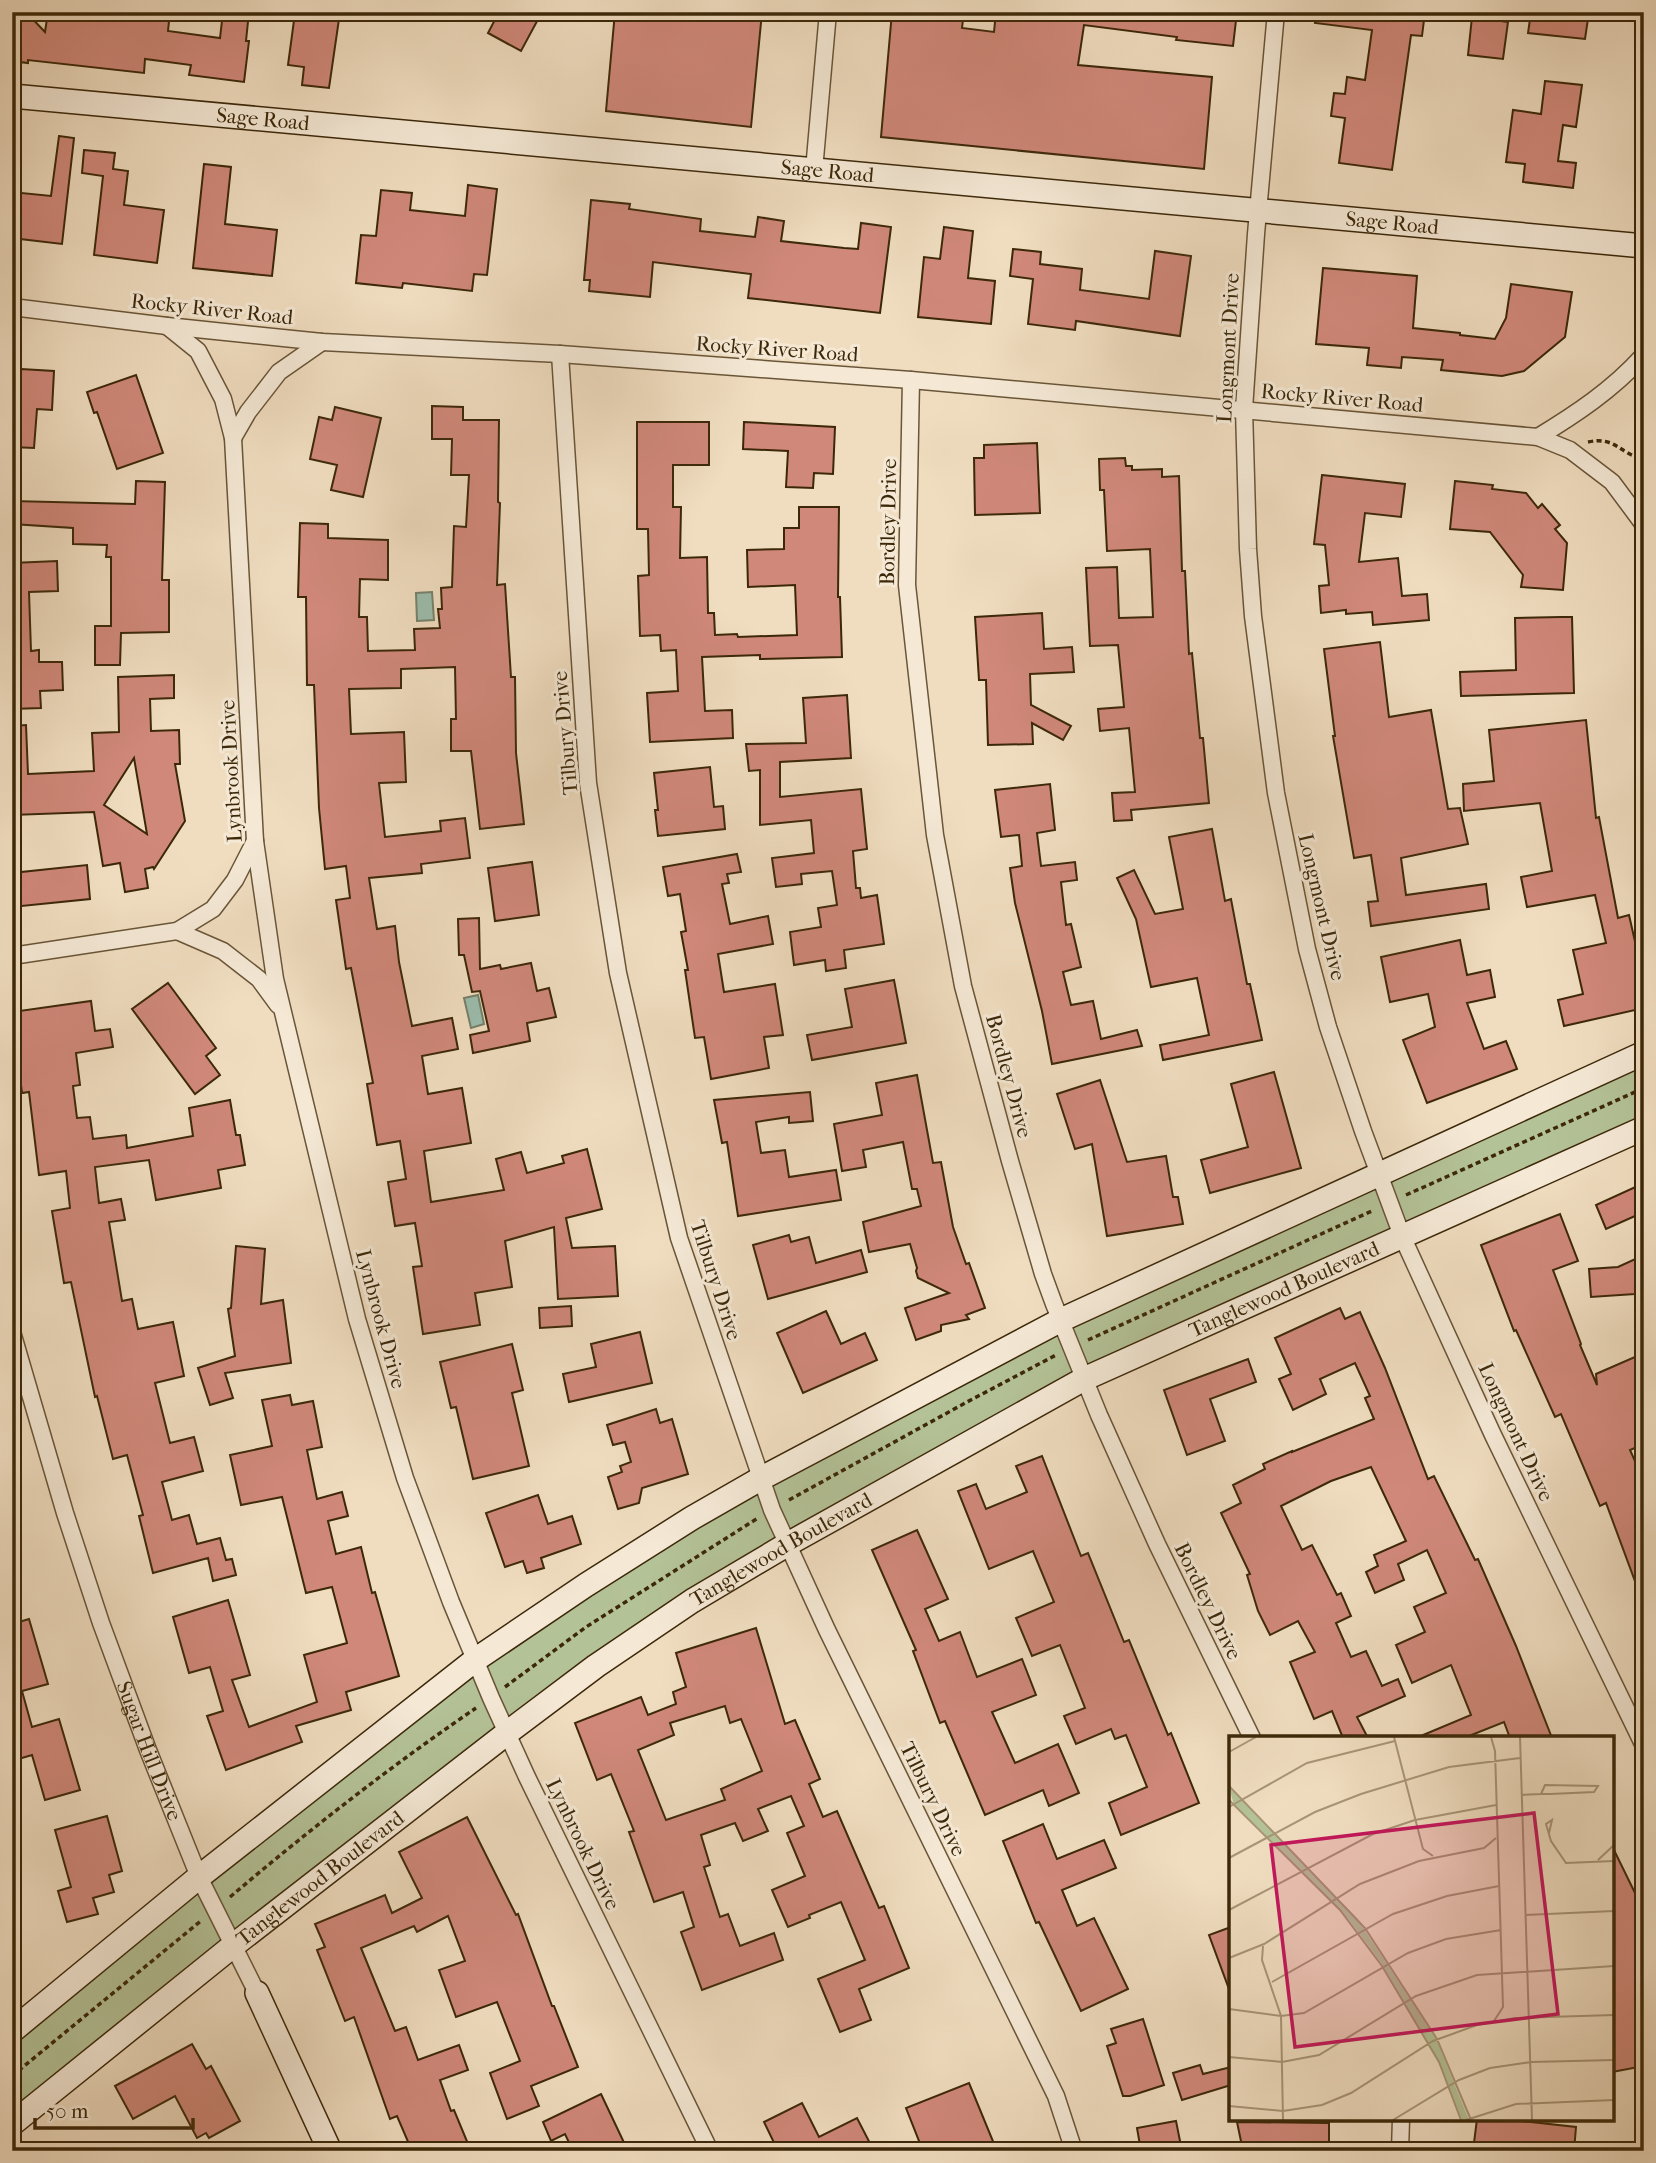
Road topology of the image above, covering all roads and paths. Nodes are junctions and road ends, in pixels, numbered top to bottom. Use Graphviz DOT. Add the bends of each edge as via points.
graph roads {
  1 [pos="828,12"];
  2 [pos="1276,12"];
  3 [pos="12,96"];
  4 [pos="814,170"];
  5 [pos="1258,211"];
  6 [pos="1644,246"];
  7 [pos="12,307"];
  8 [pos="167,326"];
  9 [pos="323,342"];
  10 [pos="560,354"];
  11 [pos="1643,355"];
  12 [pos="911,380"];
  13 [pos="1244,409"];
  14 [pos="1538,437"];
  15 [pos="233,438"];
  16 [pos="1570,450"];
  17 [pos="1644,458"];
  18 [pos="1644,524"];
  19 [pos="255,841"];
  20 [pos="177,931"];
  21 [pos="12,956"];
  22 [pos="283,1012"];
  23 [pos="1644,1053"];
  24 [pos="1644,1128"];
  25 [pos="1378,1174"];
  26 [pos="1402,1236"];
  27 [pos="1061,1320"];
  28 [pos="12,1332"];
  29 [pos="1084,1380"];
  30 [pos="760,1479"];
  31 [pos="788,1545"];
  32 [pos="475,1660"];
  33 [pos="507,1733"];
  34 [pos="1251,1736"];
  35 [pos="1644,1746"];
  36 [pos="199,1877"];
  37 [pos="234,1945"];
  38 [pos="257,1993"];
  39 [pos="12,2031"];
  40 [pos="1401,2121"];
  41 [pos="12,2123"];
  42 [pos="330,2151"];
  43 [pos="710,2151"];
  44 [pos="1074,2151"];
  45 [pos="1401,2151"];
  1 -- 4 [label="street"];
  2 -- 5 [label="street, Longmont Drive"];
  3 -- 4 [label="street, Sage Road"];
  4 -- 5 [label="street, Sage Road"];
  5 -- 6 [label="street, Sage Road"];
  5 -- 13 [label="street, Longmont Drive"];
  7 -- 8 [label="street, Rocky River Road"];
  8 -- 9 [label="street, Rocky River Road"];
  8 -- 15 [label="street, Lynbrook Drive" via="198,351 223,399"];
  9 -- 10 [label="street, Rocky River Road"];
  9 -- 15 [label="street" via="279,372"];
  10 -- 12 [label="street, Rocky River Road"];
  10 -- 30 [label="street, Tilbury Drive" via="588,783 618,973 679,1238"];
  11 -- 14 [label="street" via="1610,388"];
  12 -- 13 [label="street, Rocky River Road"];
  12 -- 27 [label="street, Bordley Drive" via="907,585 935,835 963,986 1043,1274"];
  13 -- 14 [label="street, Rocky River Road"];
  13 -- 25 [label="street, Longmont Drive" via="1253,616 1276,793 1307,949"];
  14 -- 16 [label="street, Rocky River Road"];
  15 -- 19 [label="street, Lynbrook Drive"];
  16 -- 17 [label="path" via="1589,441 1605,441"];
  16 -- 18 [label="street, Rocky River Road" via="1612,482"];
  19 -- 20 [label="street" via="213,909"];
  19 -- 22 [label="street, Lynbrook Drive"];
  20 -- 21 [label="street"];
  20 -- 22 [label="street" via="223,951 259,979"];
  22 -- 32 [label="street, Lynbrook Drive" via="357,1319 405,1478"];
  23 -- 25 [label="street"];
  24 -- 26 [label="street, Tanglewood Boulevard"];
  25 -- 26 [label="street, Longmont Drive"];
  25 -- 27 [label="street"];
  26 -- 29 [label="street, Tanglewood Boulevard"];
  26 -- 35 [label="street, Longmont Drive"];
  27 -- 29 [label="street, Bordley Drive"];
  27 -- 30 [label="street"];
  28 -- 36 [label="street, Sugar Hill Drive" via="101,1623"];
  29 -- 31 [label="street, Tanglewood Boulevard"];
  29 -- 34 [label="street, Bordley Drive" via="1157,1544"];
  30 -- 31 [label="street, Tilbury Drive"];
  30 -- 32 [label="street" via="598,1577"];
  31 -- 33 [label="street, Tanglewood Boulevard" via="692,1601"];
  31 -- 44 [label="street, Tilbury Drive" via="1056,2096"];
  32 -- 33 [label="street, Lynbrook Drive"];
  32 -- 36 [label="street"];
  33 -- 37 [label="street, Tanglewood Boulevard"];
  33 -- 43 [label="street, Lynbrook Drive"];
  36 -- 37 [label="street, Sugar Hill Drive"];
  36 -- 39 [label="street"];
  37 -- 38 [label="street, Sugar Hill Drive"];
  37 -- 41 [label="street, Tanglewood Boulevard"];
  38 -- 42 [label="street, Sugar Hill Drive"];
  40 -- 45 [label="street"];
}
